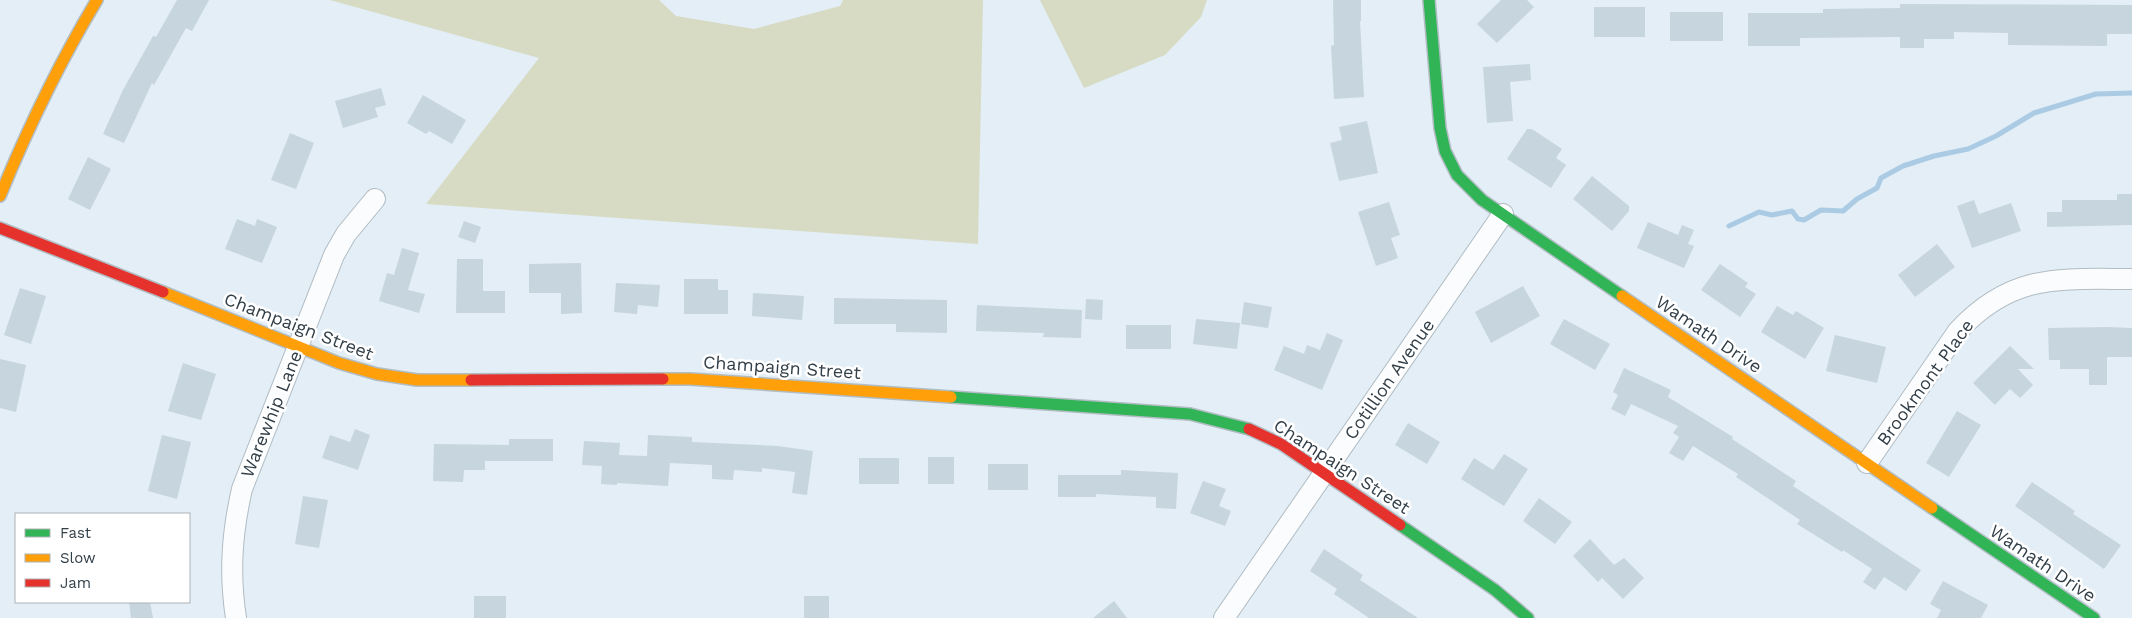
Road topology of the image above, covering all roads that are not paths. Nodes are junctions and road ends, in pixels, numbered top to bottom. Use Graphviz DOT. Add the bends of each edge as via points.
graph roads {
  1 [pos="97,0"];
  2 [pos="1429,0"];
  3 [pos="0,196"];
  4 [pos="375,199"];
  5 [pos="1503,214"];
  6 [pos="0,228"];
  7 [pos="2132,279"];
  8 [pos="298,347"];
  9 [pos="1866,463"];
  10 [pos="1325,473"];
  11 [pos="236,618"];
  12 [pos="1224,618"];
  13 [pos="1528,618"];
  14 [pos="2094,618"];
  1 -- 3 [label="street" via="53,79"];
  2 -- 5 [label="street, Wamath Drive" via="1440,128 1445,151 1465,184"];
  4 -- 8 [label="street, Warewhip Lane" via="346,234 334,255"];
  5 -- 9 [label="street, Wamath Drive"];
  5 -- 10 [label="street, Cotillion Avenue"];
  6 -- 8 [label="street, Champaign Street"];
  7 -- 9 [label="street, Brookmont Place" via="2037,282 1994,299 1974,313 1958,331"];
  8 -- 10 [label="street, Champaign Street" via="377,374 416,380 690,378 1190,414 1224,420 1266,436"];
  8 -- 11 [label="street, Warewhip Lane" via="242,489 234,523 231,558"];
  9 -- 14 [label="street, Wamath Drive"];
  10 -- 12 [label="street, Cotillion Avenue"];
  10 -- 13 [label="street, Champaign Street" via="1495,590"];
}
